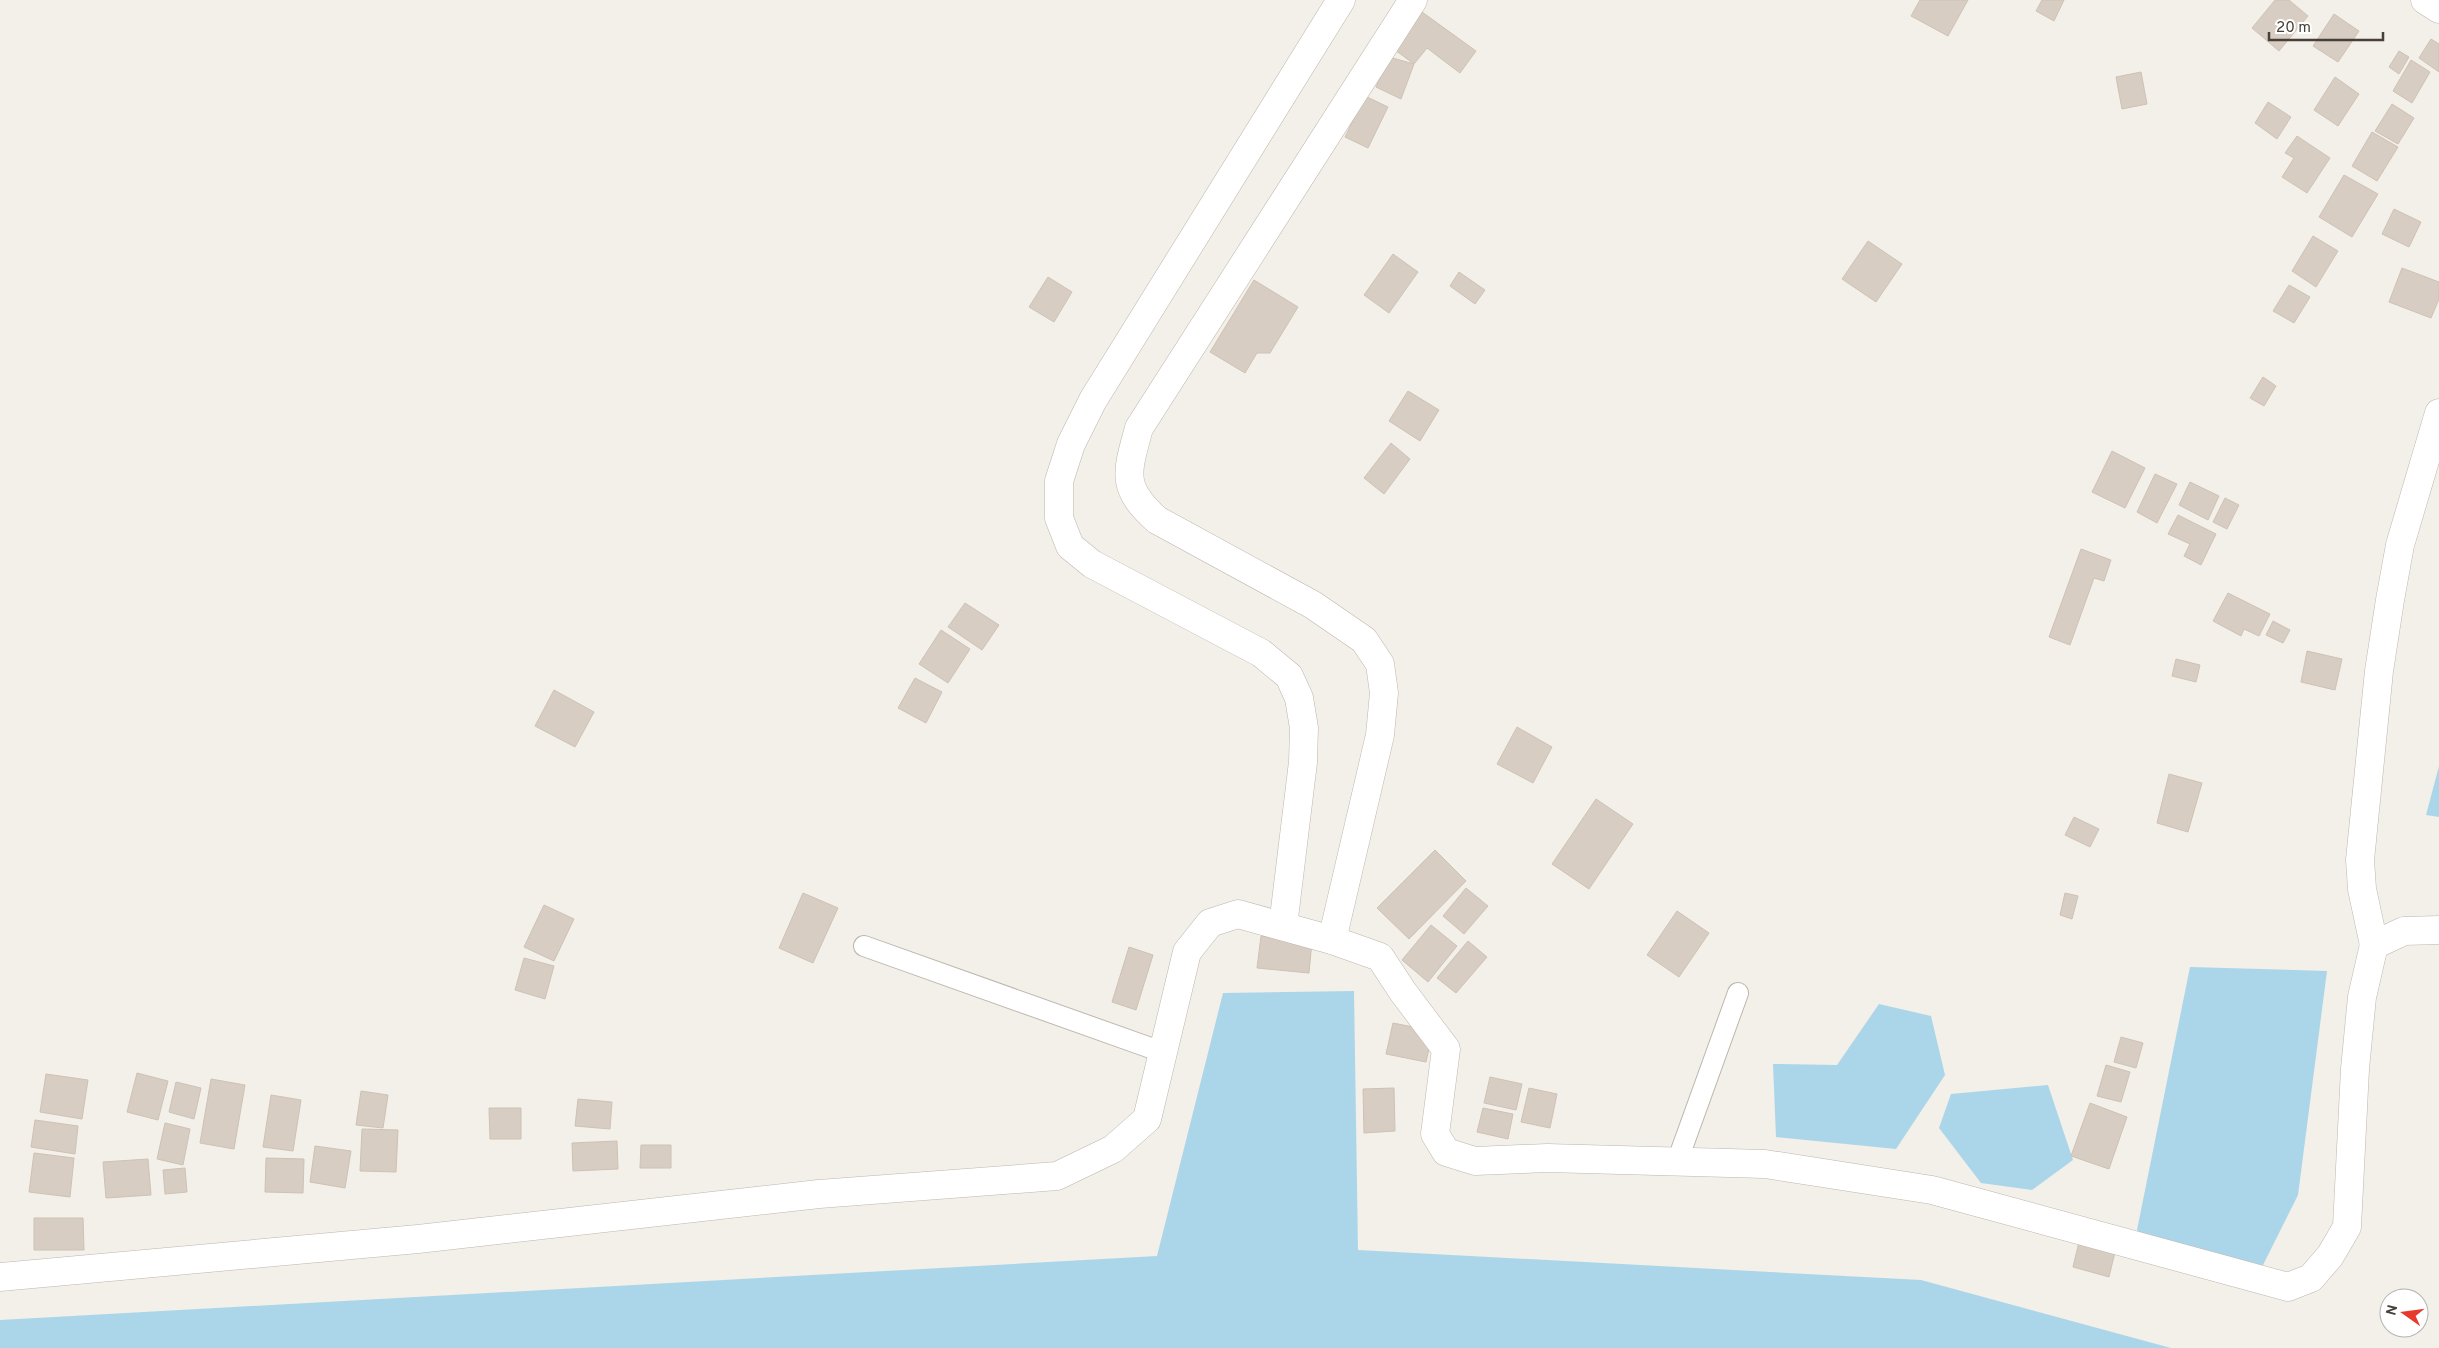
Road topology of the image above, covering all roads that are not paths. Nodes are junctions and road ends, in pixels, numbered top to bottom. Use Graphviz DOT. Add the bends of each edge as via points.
graph roads {
  1 [pos="1341,0"];
  2 [pos="1413,0"];
  3 [pos="2425,0"];
  4 [pos="2439,9"];
  5 [pos="2439,413"];
  6 [pos="1283,926"];
  7 [pos="2439,930"];
  8 [pos="1332,940"];
  9 [pos="2374,945"];
  10 [pos="864,946"];
  11 [pos="1738,993"];
  12 [pos="1162,1052"];
  13 [pos="1677,1162"];
  14 [pos="0,1277"];
  1 -- 6 [label="street" via="1092,400 1070,444 1059,481 1059,518 1070,546 1092,564 1261,653 1288,676 1299,698 1304,728 1303,762"];
  2 -- 8 [label="street" via="1139,428 1129,463 1130,488 1140,505 1157,520 1313,605 1364,640 1380,664 1384,693 1380,736"];
  3 -- 4 [label="street"];
  5 -- 9 [label="street" via="2400,545 2379,671 2360,860 2362,889"];
  6 -- 8 [label="street"];
  6 -- 12 [label="street" via="1238,914 1210,923 1187,952"];
  7 -- 9 [label="street" via="2404,931"];
  8 -- 13 [label="street" via="1380,956 1402,992 1446,1049 1435,1134 1446,1152 1474,1161 1547,1158"];
  9 -- 13 [label="street" via="2362,997 2355,1069 2347,1227 2330,1256 2311,1278 2288,1287 1932,1190 1765,1164"];
  10 -- 12 [label="lane"];
  11 -- 13 [label="lane"];
  12 -- 14 [label="street" via="1147,1119 1113,1149 1058,1176 819,1194 418,1239"];
}
